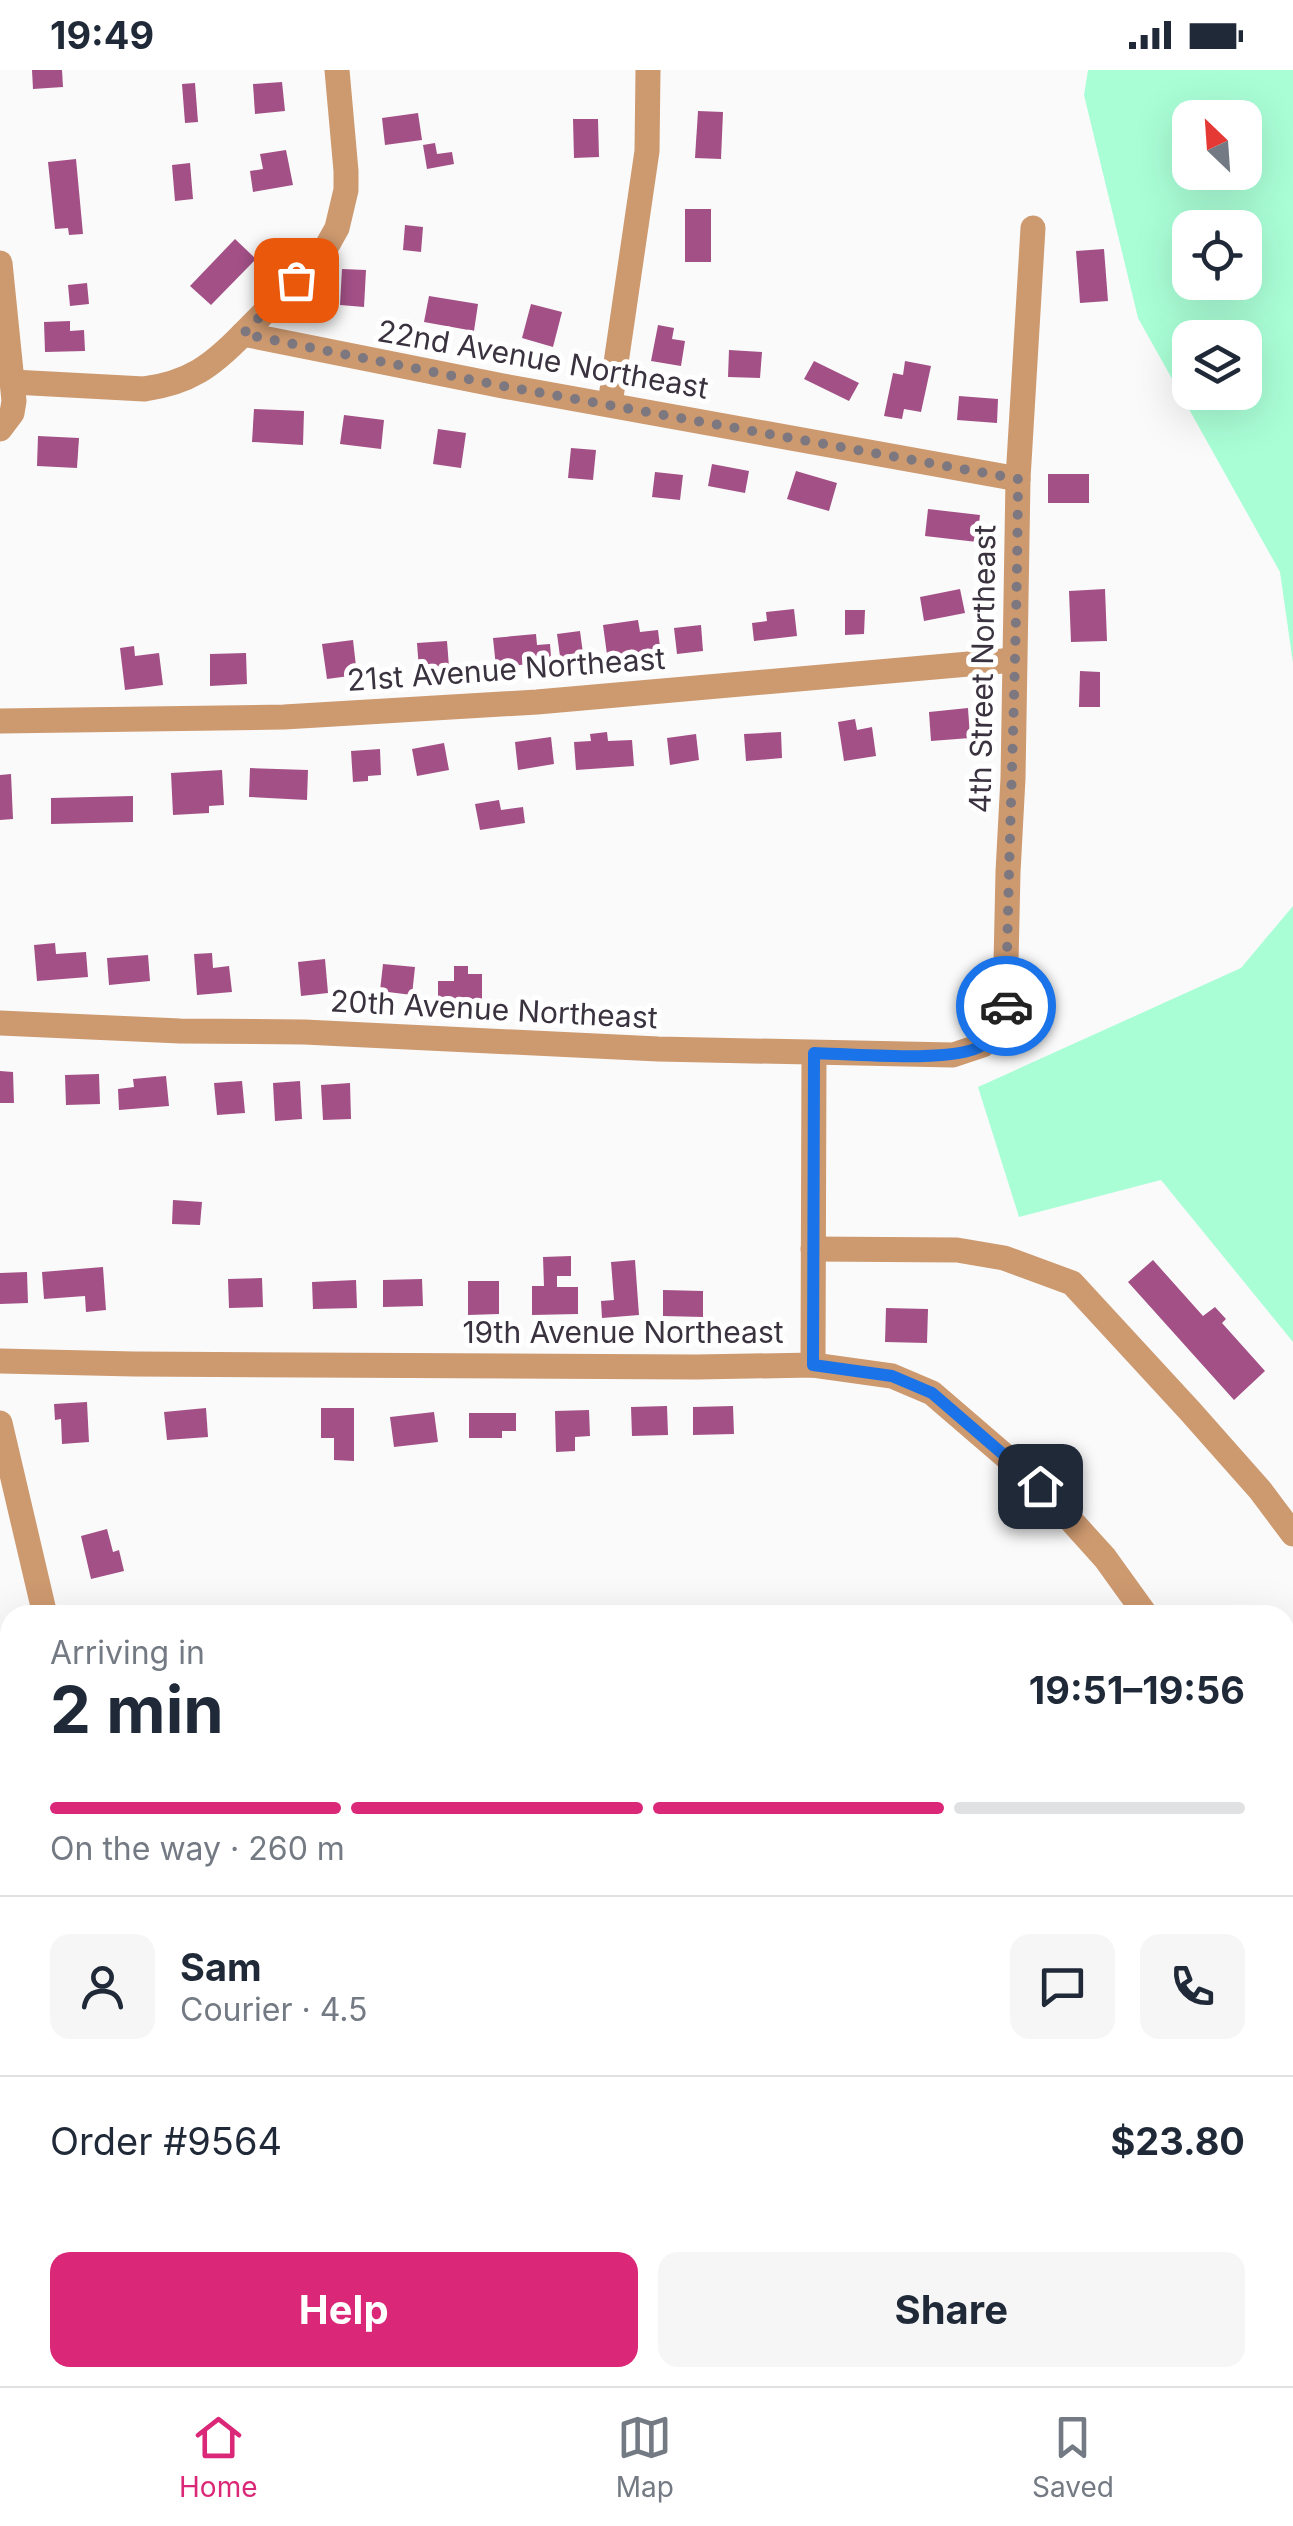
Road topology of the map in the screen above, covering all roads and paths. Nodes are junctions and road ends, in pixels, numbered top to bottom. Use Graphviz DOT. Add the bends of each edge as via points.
graph roads {
  1 [pos="338,70"];
  2 [pos="648,70"];
  3 [pos="1033,228"];
  4 [pos="0,263"];
  5 [pos="243,334"];
  6 [pos="13,382"];
  7 [pos="610,404"];
  8 [pos="0,429"];
  9 [pos="1018,479"];
  10 [pos="1014,660"];
  11 [pos="0,721"];
  12 [pos="0,1024"];
  13 [pos="984,1044"];
  14 [pos="814,1053"];
  15 [pos="813,1249"];
  16 [pos="0,1360"];
  17 [pos="813,1365"];
  18 [pos="0,1422"];
  19 [pos="1293,1534"];
  20 [pos="43,1605"];
  21 [pos="1139,1605"];
  1 -- 5 [label="street" via="346,190 337,228 323,253"];
  2 -- 7 [label="street" via="647,151"];
  3 -- 9 [label="street, 4th Street Northeast"];
  4 -- 6 [label="street"];
  5 -- 6 [label="street" via="204,369 162,387"];
  5 -- 7 [label="street, 22nd Avenue Northeast"];
  6 -- 8 [label="street" via="12,413"];
  7 -- 9 [label="street, 22nd Avenue Northeast"];
  9 -- 10 [label="street, 4th Street Northeast"];
  10 -- 11 [label="street, 21st Avenue Northeast" via="538,702 284,716"];
  10 -- 13 [label="street, 4th Street Northeast" via="1006,1009"];
  12 -- 14 [label="street, 20th Avenue Northeast"];
  13 -- 14 [label="street, 20th Avenue Northeast" via="952,1055"];
  14 -- 15 [label="street"];
  15 -- 17 [label="street"];
  15 -- 19 [label="street" via="957,1250 1004,1258 1072,1283"];
  16 -- 17 [label="street, 19th Avenue Northeast"];
  17 -- 21 [label="street, 19th Avenue Northeast" via="892,1376 932,1393 1040,1486"];
  18 -- 20 [label="street"];
}
